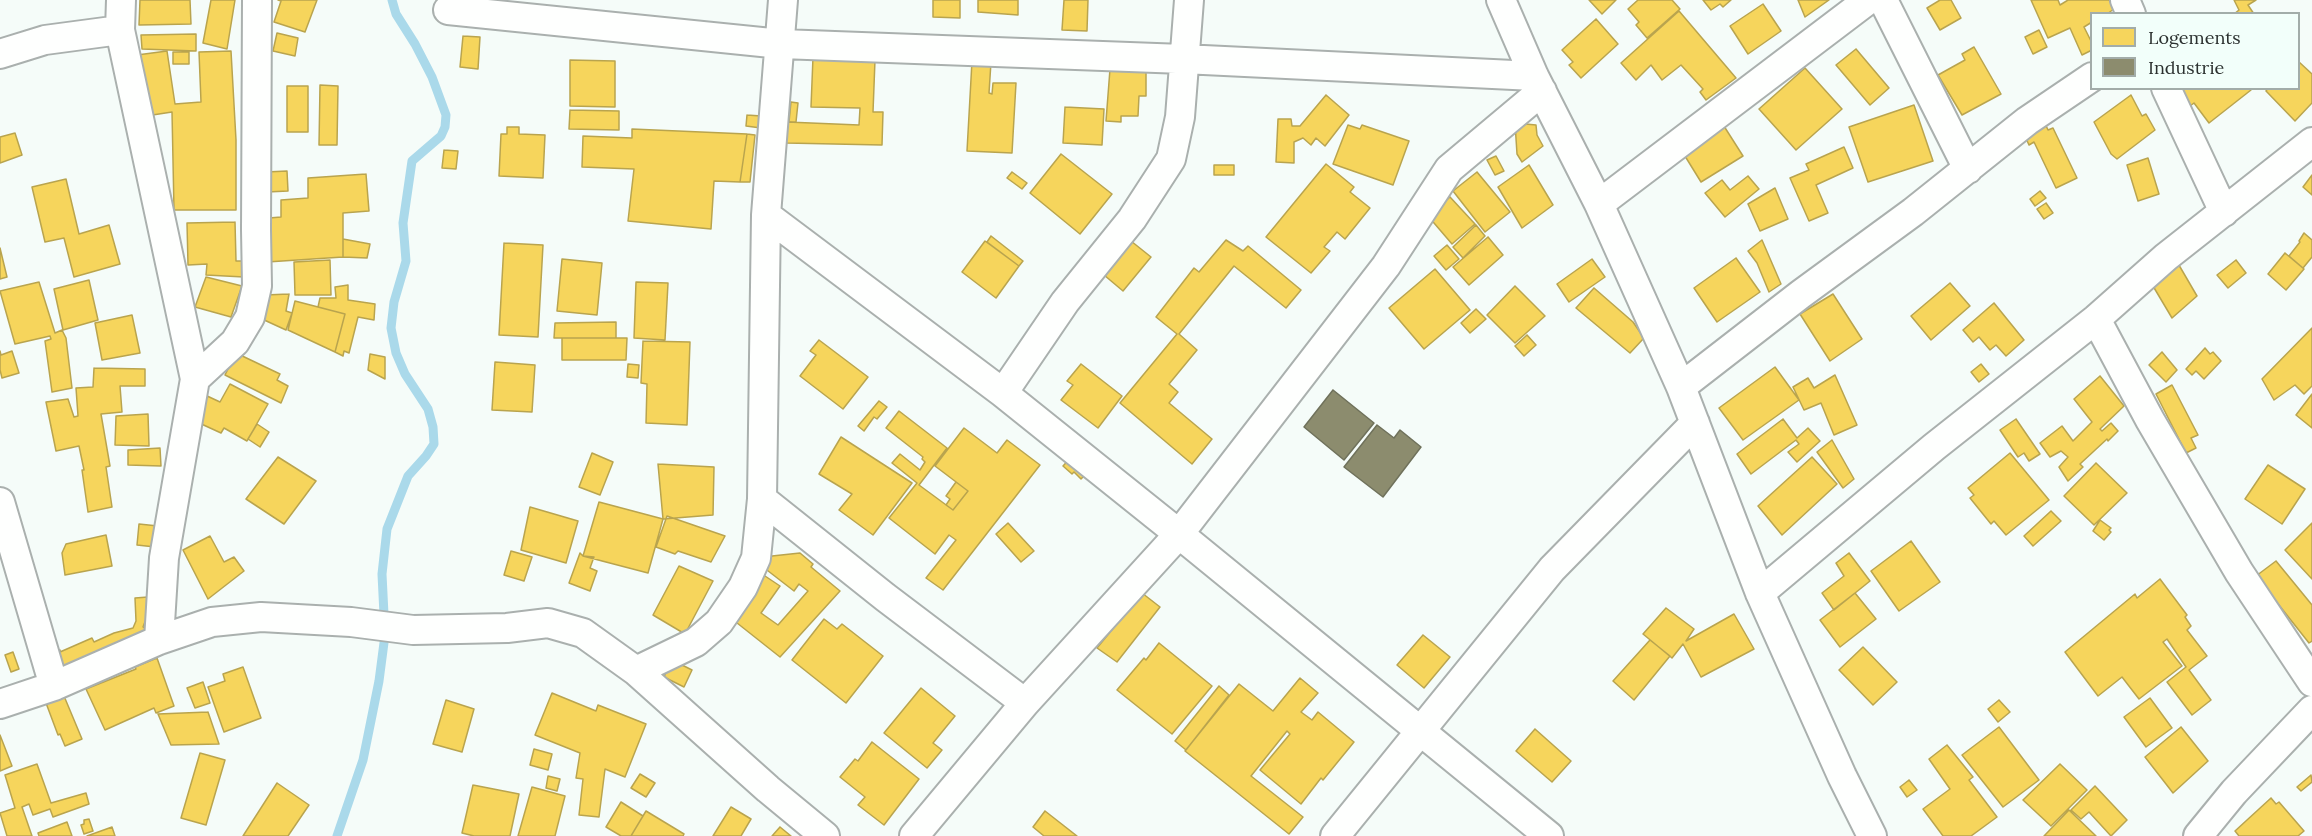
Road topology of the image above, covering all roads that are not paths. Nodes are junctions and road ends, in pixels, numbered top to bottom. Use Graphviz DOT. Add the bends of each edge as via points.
graph roads {
  1 [pos="121,0"];
  2 [pos="257,0"];
  3 [pos="783,0"];
  4 [pos="1189,0"];
  5 [pos="1501,0"];
  6 [pos="1868,0"];
  7 [pos="1883,0"];
  8 [pos="448,10"];
  9 [pos="120,30"];
  10 [pos="781,44"];
  11 [pos="0,54"];
  12 [pos="1183,59"];
  13 [pos="2090,78"];
  14 [pos="1538,83"];
  15 [pos="2167,90"];
  16 [pos="2312,142"];
  17 [pos="1968,169"];
  18 [pos="1599,204"];
  19 [pos="2224,212"];
  20 [pos="766,214"];
  21 [pos="2096,319"];
  22 [pos="195,379"];
  23 [pos="1681,387"];
  24 [pos="1003,393"];
  25 [pos="1695,423"];
  26 [pos="762,499"];
  27 [pos="0,502"];
  28 [pos="1179,534"];
  29 [pos="1760,593"];
  30 [pos="159,640"];
  31 [pos="636,671"];
  32 [pos="2312,682"];
  33 [pos="54,686"];
  34 [pos="1025,703"];
  35 [pos="0,704"];
  36 [pos="2312,710"];
  37 [pos="1421,732"];
  38 [pos="825,836"];
  39 [pos="914,836"];
  40 [pos="1335,836"];
  41 [pos="1549,836"];
  42 [pos="1872,836"];
  43 [pos="2198,836"];
  1 -- 9 [label="street"];
  2 -- 22 [label="street" via="257,286 250,317 235,342"];
  3 -- 10 [label="street"];
  4 -- 12 [label="street"];
  5 -- 14 [label="street"];
  6 -- 18 [label="street"];
  7 -- 17 [label="street"];
  8 -- 10 [label="street"];
  9 -- 11 [label="street" via="45,40"];
  9 -- 22 [label="street"];
  10 -- 12 [label="street"];
  10 -- 20 [label="street"];
  12 -- 14 [label="street"];
  12 -- 24 [label="street" via="1180,117 1171,159 1132,219 1065,302"];
  13 -- 17 [label="street" via="2027,121"];
  14 -- 18 [label="street"];
  14 -- 28 [label="street" via="1449,170 1386,266"];
  15 -- 19 [label="street"];
  16 -- 19 [label="street"];
  17 -- 23 [label="street"];
  18 -- 23 [label="street"];
  19 -- 21 [label="street"];
  20 -- 24 [label="street"];
  20 -- 26 [label="street"];
  21 -- 29 [label="street" via="1934,447"];
  21 -- 32 [label="street" via="2233,562"];
  22 -- 30 [label="street" via="164,558"];
  23 -- 25 [label="street"];
  24 -- 28 [label="street"];
  25 -- 29 [label="street"];
  25 -- 37 [label="street" via="1552,569"];
  26 -- 31 [label="street" via="756,558 743,587 719,622 696,642"];
  26 -- 34 [label="street"];
  27 -- 33 [label="street"];
  28 -- 34 [label="street"];
  28 -- 37 [label="street"];
  29 -- 42 [label="street"];
  30 -- 31 [label="street" via="212,622 261,617 413,630 548,623 583,633"];
  30 -- 33 [label="street"];
  31 -- 38 [label="street"];
  33 -- 35 [label="street"];
  34 -- 39 [label="street"];
  36 -- 43 [label="street"];
  37 -- 40 [label="street"];
  37 -- 41 [label="street"];
}
